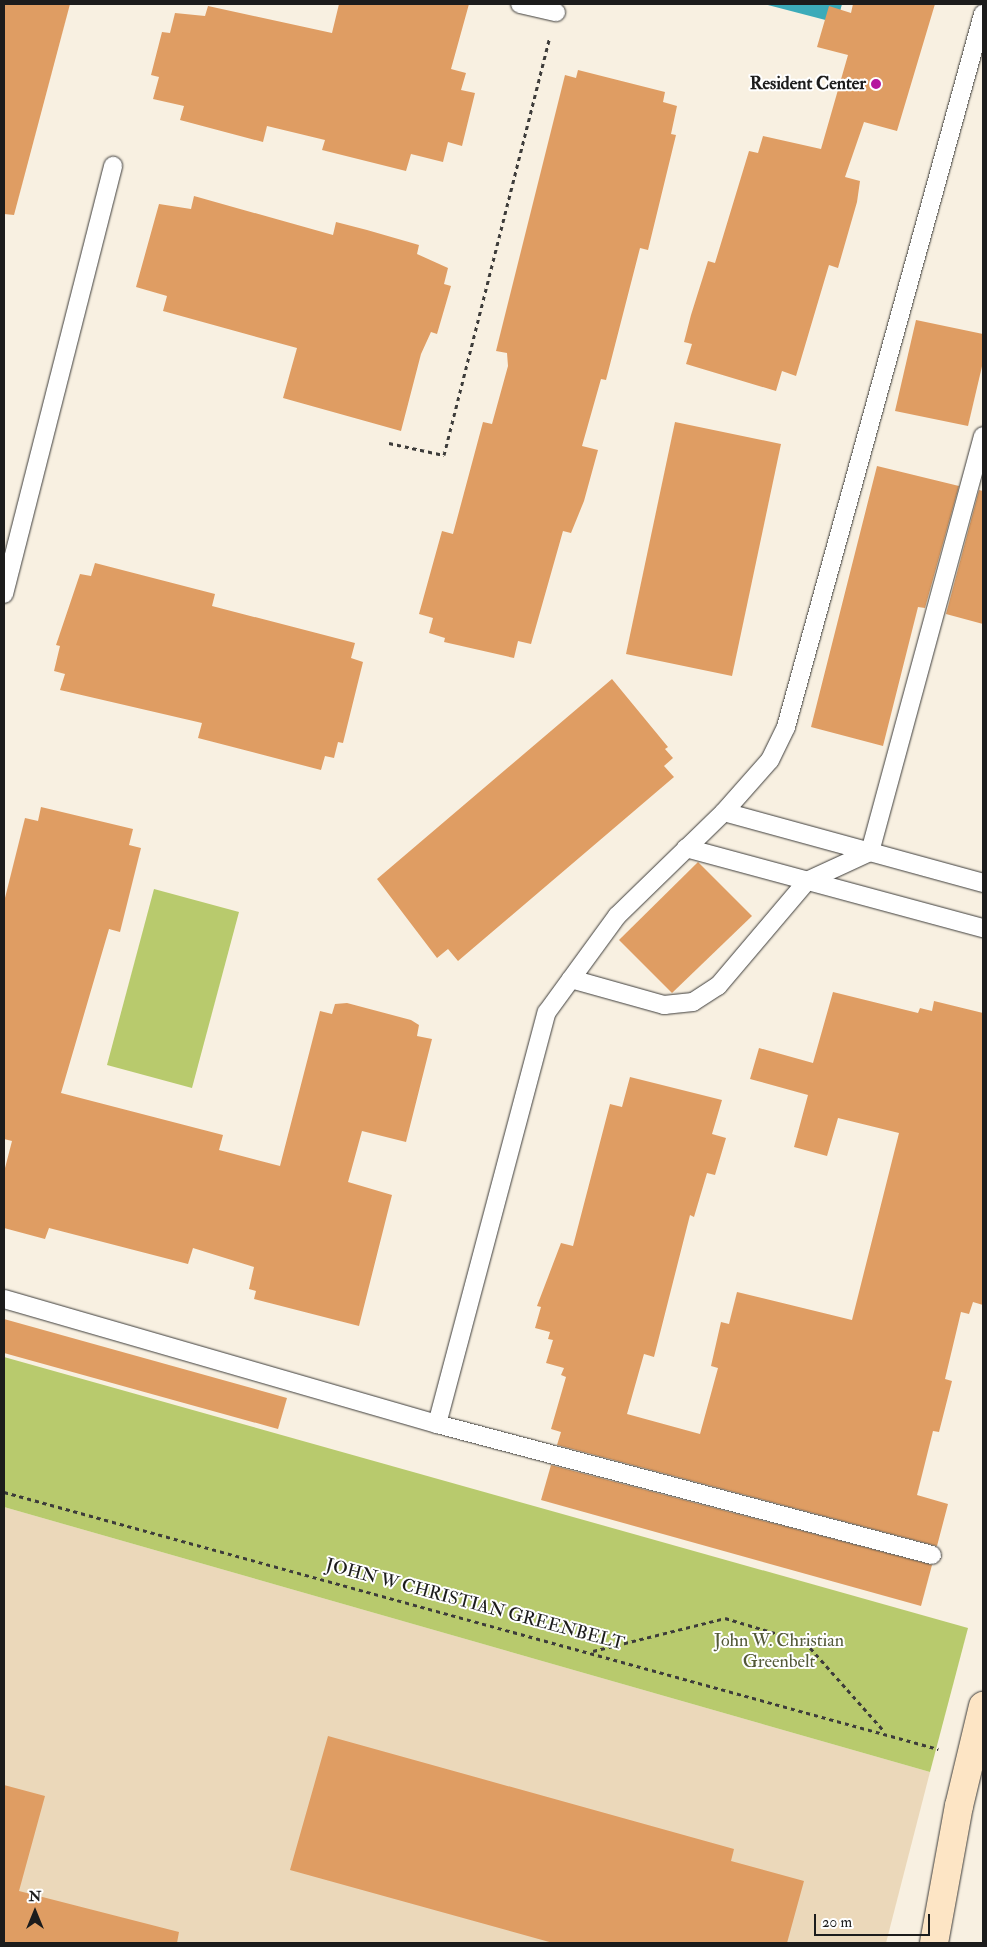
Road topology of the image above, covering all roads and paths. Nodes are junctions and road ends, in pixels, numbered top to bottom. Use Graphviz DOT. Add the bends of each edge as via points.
graph roads {
  1 [pos="520,4"];
  2 [pos="556,12"];
  3 [pos="983,14"];
  4 [pos="113,166"];
  5 [pos="983,436"];
  6 [pos="389,443"];
  7 [pos="4,594"];
  8 [pos="724,812"];
  9 [pos="686,848"];
  10 [pos="870,852"];
  11 [pos="807,881"];
  12 [pos="983,883"];
  13 [pos="983,928"];
  14 [pos="571,979"];
  15 [pos="4,1299"];
  16 [pos="437,1424"];
  17 [pos="4,1492"];
  18 [pos="932,1555"];
  19 [pos="593,1651"];
  20 [pos="983,1706"];
  21 [pos="885,1731"];
  22 [pos="939,1749"];
  23 [pos="934,1943"];
  1 -- 2 [label="lane"];
  2 -- 6 [label="path" via="444,455"];
  3 -- 8 [label="lane" via="786,727 770,760"];
  4 -- 7 [label="lane"];
  5 -- 10 [label="lane"];
  8 -- 9 [label="lane"];
  8 -- 10 [label="lane"];
  9 -- 11 [label="lane"];
  9 -- 14 [label="lane" via="616,916"];
  10 -- 11 [label="lane"];
  10 -- 12 [label="lane"];
  11 -- 13 [label="lane"];
  11 -- 14 [label="lane" via="718,986 693,1002 664,1005"];
  14 -- 16 [label="lane" via="546,1012"];
  15 -- 16 [label="lane"];
  16 -- 18 [label="lane"];
  17 -- 19 [label="path, JOHN W CHRISTIAN GREENBELT"];
  19 -- 21 [label="path, JOHN W CHRISTIAN GREENBELT"];
  19 -- 21 [label="path" via="725,1618 805,1642"];
  20 -- 23 [label="street" via="959,1806"];
  21 -- 22 [label="path, JOHN W CHRISTIAN GREENBELT"];
}
